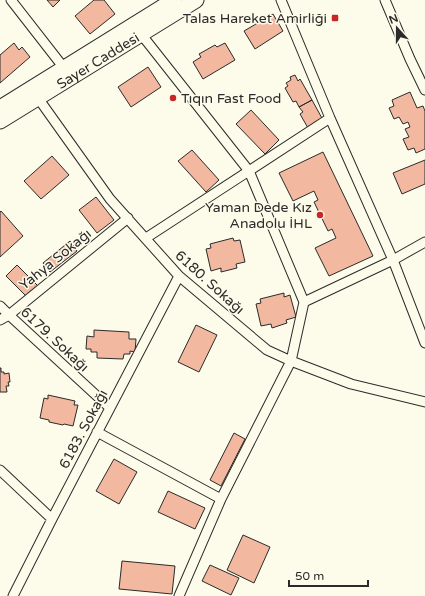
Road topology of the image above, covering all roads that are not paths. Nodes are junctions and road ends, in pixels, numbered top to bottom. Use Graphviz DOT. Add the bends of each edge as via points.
graph roads {
  1 [pos="11,0"];
  2 [pos="174,0"];
  3 [pos="196,0"];
  4 [pos="281,0"];
  5 [pos="385,0"];
  6 [pos="141,34"];
  7 [pos="64,68"];
  8 [pos="425,90"];
  9 [pos="38,98"];
  10 [pos="0,108"];
  11 [pos="330,118"];
  12 [pos="0,121"];
  13 [pos="249,171"];
  14 [pos="128,218"];
  15 [pos="146,238"];
  16 [pos="425,242"];
  17 [pos="393,260"];
  18 [pos="179,276"];
  19 [pos="304,302"];
  20 [pos="0,306"];
  21 [pos="8,315"];
  22 [pos="0,320"];
  23 [pos="425,343"];
  24 [pos="291,361"];
  25 [pos="425,402"];
  26 [pos="110,408"];
  27 [pos="97,432"];
  28 [pos="0,470"];
  29 [pos="222,498"];
  30 [pos="52,519"];
  31 [pos="13,596"];
  32 [pos="179,596"];
  1 -- 7 [label="street"];
  2 -- 7 [label="main road, Sayer Caddesi"];
  3 -- 6 [label="main road, Sayer Caddesi"];
  4 -- 11 [label="street"];
  5 -- 8 [label="street"];
  6 -- 9 [label="main road, Sayer Caddesi"];
  6 -- 13 [label="street"];
  7 -- 10 [label="main road, Sayer Caddesi"];
  9 -- 12 [label="main road, Sayer Caddesi"];
  9 -- 14 [label="street, 6180. Sokağı" via="110,199"];
  11 -- 13 [label="street"];
  11 -- 17 [label="street"];
  13 -- 15 [label="street"];
  13 -- 19 [label="street"];
  14 -- 15 [label="street, 6180. Sokağı"];
  14 -- 21 [label="street, Yahya Sokağı"];
  15 -- 18 [label="street, 6180. Sokağı"];
  16 -- 17 [label="street"];
  17 -- 19 [label="street"];
  17 -- 23 [label="street"];
  18 -- 24 [label="street, 6180. Sokağı" via="268,350"];
  18 -- 26 [label="street, 6183. Sokağı"];
  19 -- 24 [label="street"];
  20 -- 21 [label="street, 6179. Sokağı"];
  21 -- 22 [label="street, Yahya Sokağı"];
  21 -- 26 [label="street, 6179. Sokağı"];
  24 -- 25 [label="street, 6180. Sokağı" via="351,384"];
  24 -- 29 [label="street"];
  26 -- 27 [label="street, 6183. Sokağı"];
  27 -- 29 [label="street"];
  27 -- 30 [label="street, 6183. Sokağı"];
  28 -- 30 [label="street"];
  29 -- 32 [label="street"];
  30 -- 31 [label="street, 6183. Sokağı"];
}
